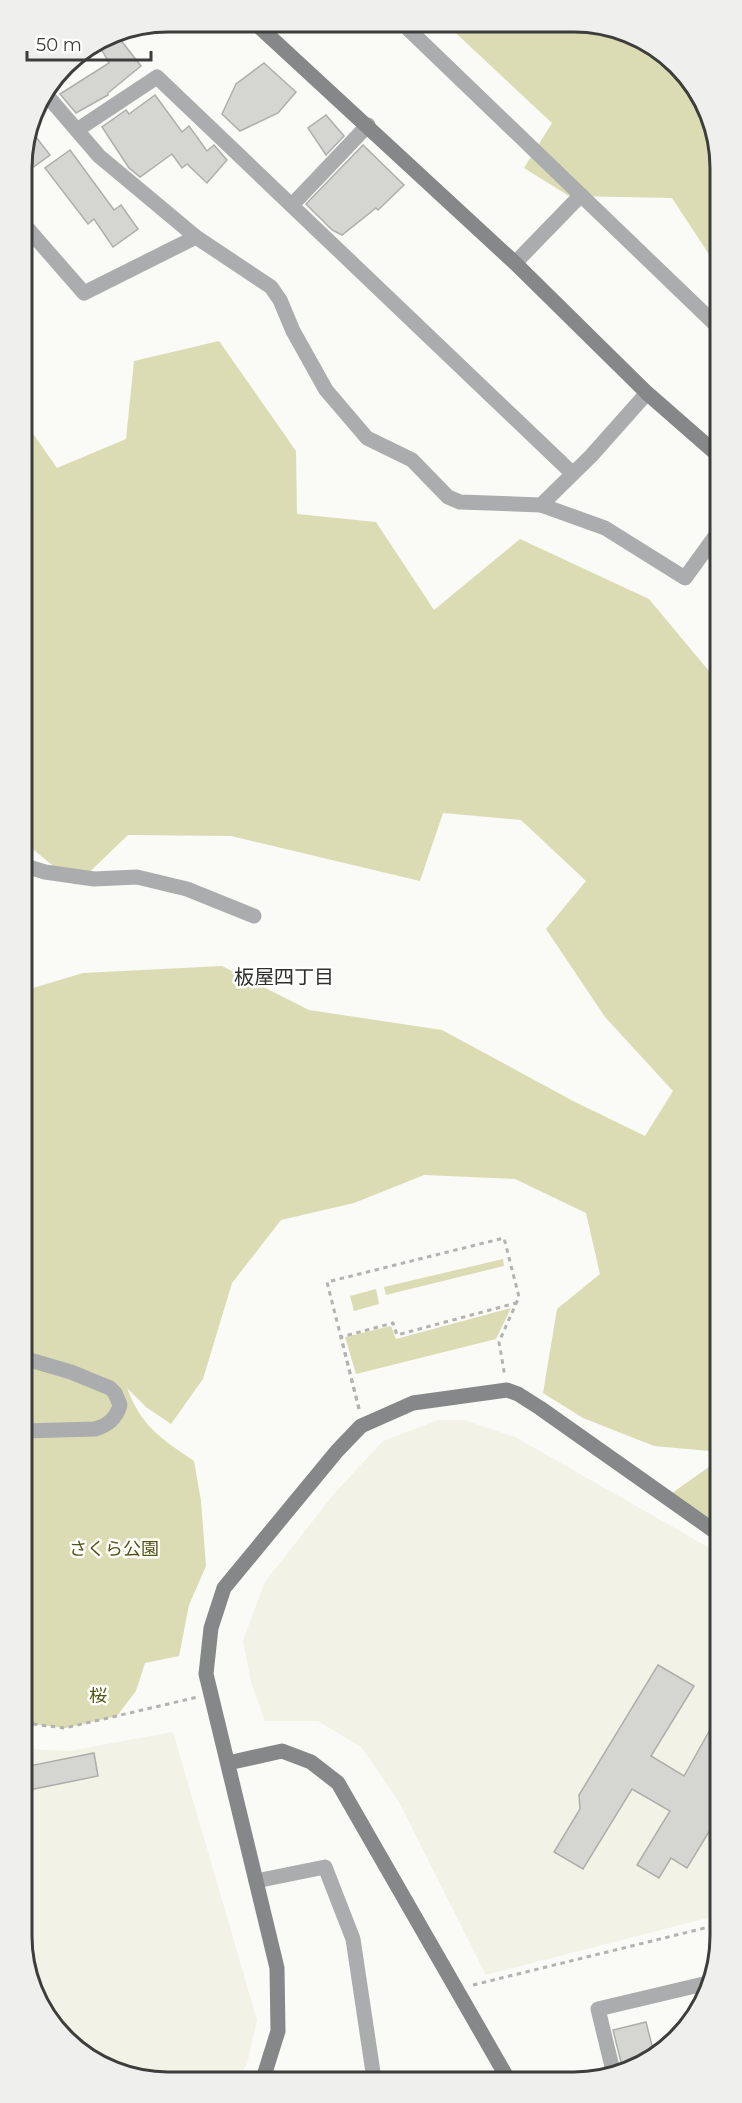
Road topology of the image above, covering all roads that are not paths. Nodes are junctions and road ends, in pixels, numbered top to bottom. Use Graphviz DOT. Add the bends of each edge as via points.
graph roads {
  1 [pos="265,32"];
  2 [pos="412,32"];
  3 [pos="50,99"];
  4 [pos="368,125"];
  5 [pos="77,130"];
  6 [pos="581,195"];
  7 [pos="292,205"];
  8 [pos="32,234"];
  9 [pos="196,237"];
  10 [pos="515,263"];
  11 [pos="710,319"];
  12 [pos="647,393"];
  13 [pos="710,449"];
  14 [pos="572,473"];
  15 [pos="541,505"];
  16 [pos="710,543"];
  17 [pos="32,868"];
  18 [pos="254,916"];
  19 [pos="32,1361"];
  20 [pos="32,1431"];
  21 [pos="710,1528"];
  22 [pos="228,1763"];
  23 [pos="256,1881"];
  24 [pos="701,1985"];
  25 [pos="612,2066"];
  26 [pos="265,2072"];
  27 [pos="373,2072"];
  28 [pos="504,2072"];
  1 -- 4 [label="street"];
  2 -- 6 [label="street"];
  3 -- 5 [label="street"];
  4 -- 7 [label="street"];
  4 -- 10 [label="street"];
  5 -- 7 [label="street" via="157,77"];
  5 -- 9 [label="street" via="99,156"];
  6 -- 10 [label="street"];
  6 -- 11 [label="street"];
  7 -- 14 [label="street"];
  8 -- 9 [label="street" via="84,293"];
  9 -- 15 [label="street" via="271,287 326,390 367,438 412,460 448,497 460,502"];
  10 -- 12 [label="street"];
  12 -- 13 [label="street"];
  12 -- 14 [label="street"];
  14 -- 15 [label="street"];
  15 -- 16 [label="street" via="605,528 685,578"];
  17 -- 18 [label="street" via="94,879 136,877 187,889"];
  19 -- 20 [label="street" via="110,1388 120,1406 115,1418 95,1429"];
  21 -- 22 [label="street" via="507,1390 413,1403 361,1426 224,1588 211,1628 206,1674"];
  22 -- 23 [label="street"];
  22 -- 28 [label="street" via="282,1751 311,1762 338,1783"];
  23 -- 26 [label="street" via="277,1968 278,2031"];
  23 -- 27 [label="street" via="325,1866 353,1939"];
  24 -- 25 [label="street" via="598,2009"];
}
